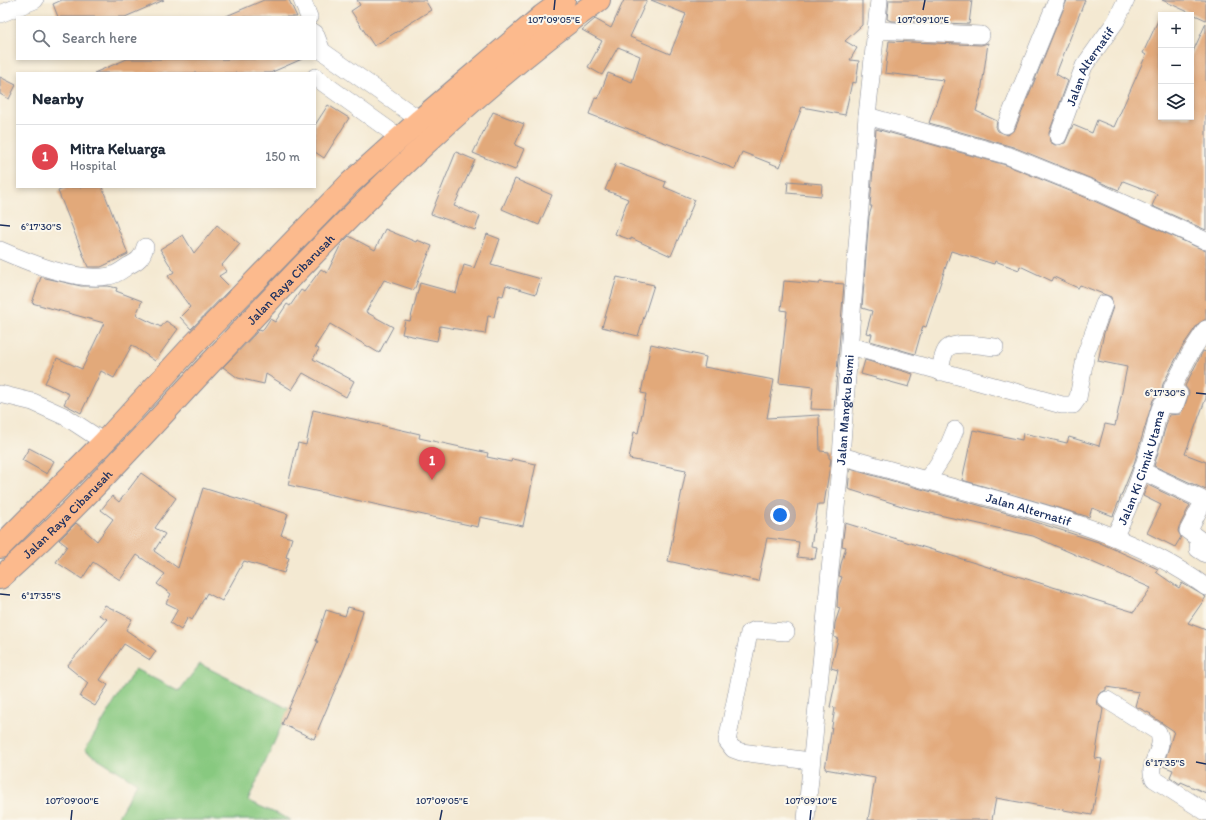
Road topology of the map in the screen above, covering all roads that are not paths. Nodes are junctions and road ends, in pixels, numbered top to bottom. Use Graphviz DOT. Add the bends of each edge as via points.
graph roads {
  1 [pos="35,0"];
  2 [pos="302,0"];
  3 [pos="564,0"];
  4 [pos="598,0"];
  5 [pos="879,0"];
  6 [pos="1057,0"];
  7 [pos="1126,0"];
  8 [pos="0,14"];
  9 [pos="309,16"];
  10 [pos="876,30"];
  11 [pos="981,35"];
  12 [pos="316,36"];
  13 [pos="322,51"];
  14 [pos="311,72"];
  15 [pos="316,78"];
  16 [pos="867,116"];
  17 [pos="420,120"];
  18 [pos="1006,126"];
  19 [pos="1058,136"];
  20 [pos="400,138"];
  21 [pos="303,233"];
  22 [pos="1206,241"];
  23 [pos="145,247"];
  24 [pos="318,249"];
  25 [pos="0,250"];
  26 [pos="1104,304"];
  27 [pos="1206,329"];
  28 [pos="850,346"];
  29 [pos="995,348"];
  30 [pos="940,372"];
  31 [pos="0,394"];
  32 [pos="955,430"];
  33 [pos="104,442"];
  34 [pos="841,456"];
  35 [pos="1142,471"];
  36 [pos="926,480"];
  37 [pos="1114,537"];
  38 [pos="0,547"];
  39 [pos="1206,554"];
  40 [pos="0,578"];
  41 [pos="1206,587"];
  42 [pos="786,632"];
  43 [pos="1107,700"];
  44 [pos="810,761"];
  45 [pos="1206,812"];
  46 [pos="806,820"];
  1 -- 8 [label="street"];
  2 -- 9 [label="street"];
  3 -- 17 [label="main road, Jalan Raya Cibarusah"];
  4 -- 24 [label="main road, Jalan Raya Cibarusah" via="559,28 470,102"];
  5 -- 10 [label="street, Jalan Mangku Bumi"];
  6 -- 18 [label="street"];
  7 -- 19 [label="street, Jalan Alternatif" via="1116,21 1084,66"];
  10 -- 11 [label="street"];
  10 -- 16 [label="street, Jalan Mangku Bumi"];
  12 -- 13 [label="street"];
  13 -- 14 [label="street"];
  13 -- 17 [label="street"];
  15 -- 20 [label="street"];
  16 -- 22 [label="street" via="1009,156 1096,191"];
  16 -- 28 [label="street, Jalan Mangku Bumi"];
  17 -- 20 [label="main road, Jalan Raya Cibarusah"];
  20 -- 21 [label="main road, Jalan Raya Cibarusah" via="350,183"];
  21 -- 24 [label="main road"];
  21 -- 33 [label="main road, Jalan Raya Cibarusah" via="193,345"];
  23 -- 25 [label="street" via="140,260 115,274 95,277 28,262"];
  24 -- 40 [label="main road, Jalan Raya Cibarusah" via="143,436 56,526"];
  26 -- 30 [label="street" via="1086,353 1078,398 1073,405 1062,405"];
  27 -- 35 [label="street, Jalan Ki Cimik Utama" via="1172,388 1180,394 1175,405 1162,404 1155,419 1152,440"];
  28 -- 30 [label="street"];
  28 -- 34 [label="street, Jalan Mangku Bumi"];
  29 -- 30 [label="street" via="963,345 950,347 946,351"];
  31 -- 33 [label="street" via="33,402 66,417"];
  32 -- 36 [label="street" via="937,468"];
  33 -- 38 [label="main road, Jalan Raya Cibarusah"];
  34 -- 36 [label="street, Jalan Alternatif"];
  34 -- 44 [label="street, Jalan Mangku Bumi"];
  35 -- 37 [label="street, Jalan Ki Cimik Utama"];
  35 -- 39 [label="street" via="1201,499 1202,504 1188,531 1199,539 1198,549"];
  36 -- 37 [label="street, Jalan Alternatif" via="1033,510"];
  37 -- 41 [label="street, Jalan Alternatif" via="1187,573"];
  42 -- 44 [label="street" via="755,630 749,633 727,741 733,749 741,752"];
  43 -- 45 [label="street" via="1158,732 1160,750 1152,768 1154,779"];
  44 -- 46 [label="street, Jalan Mangku Bumi"];
}
